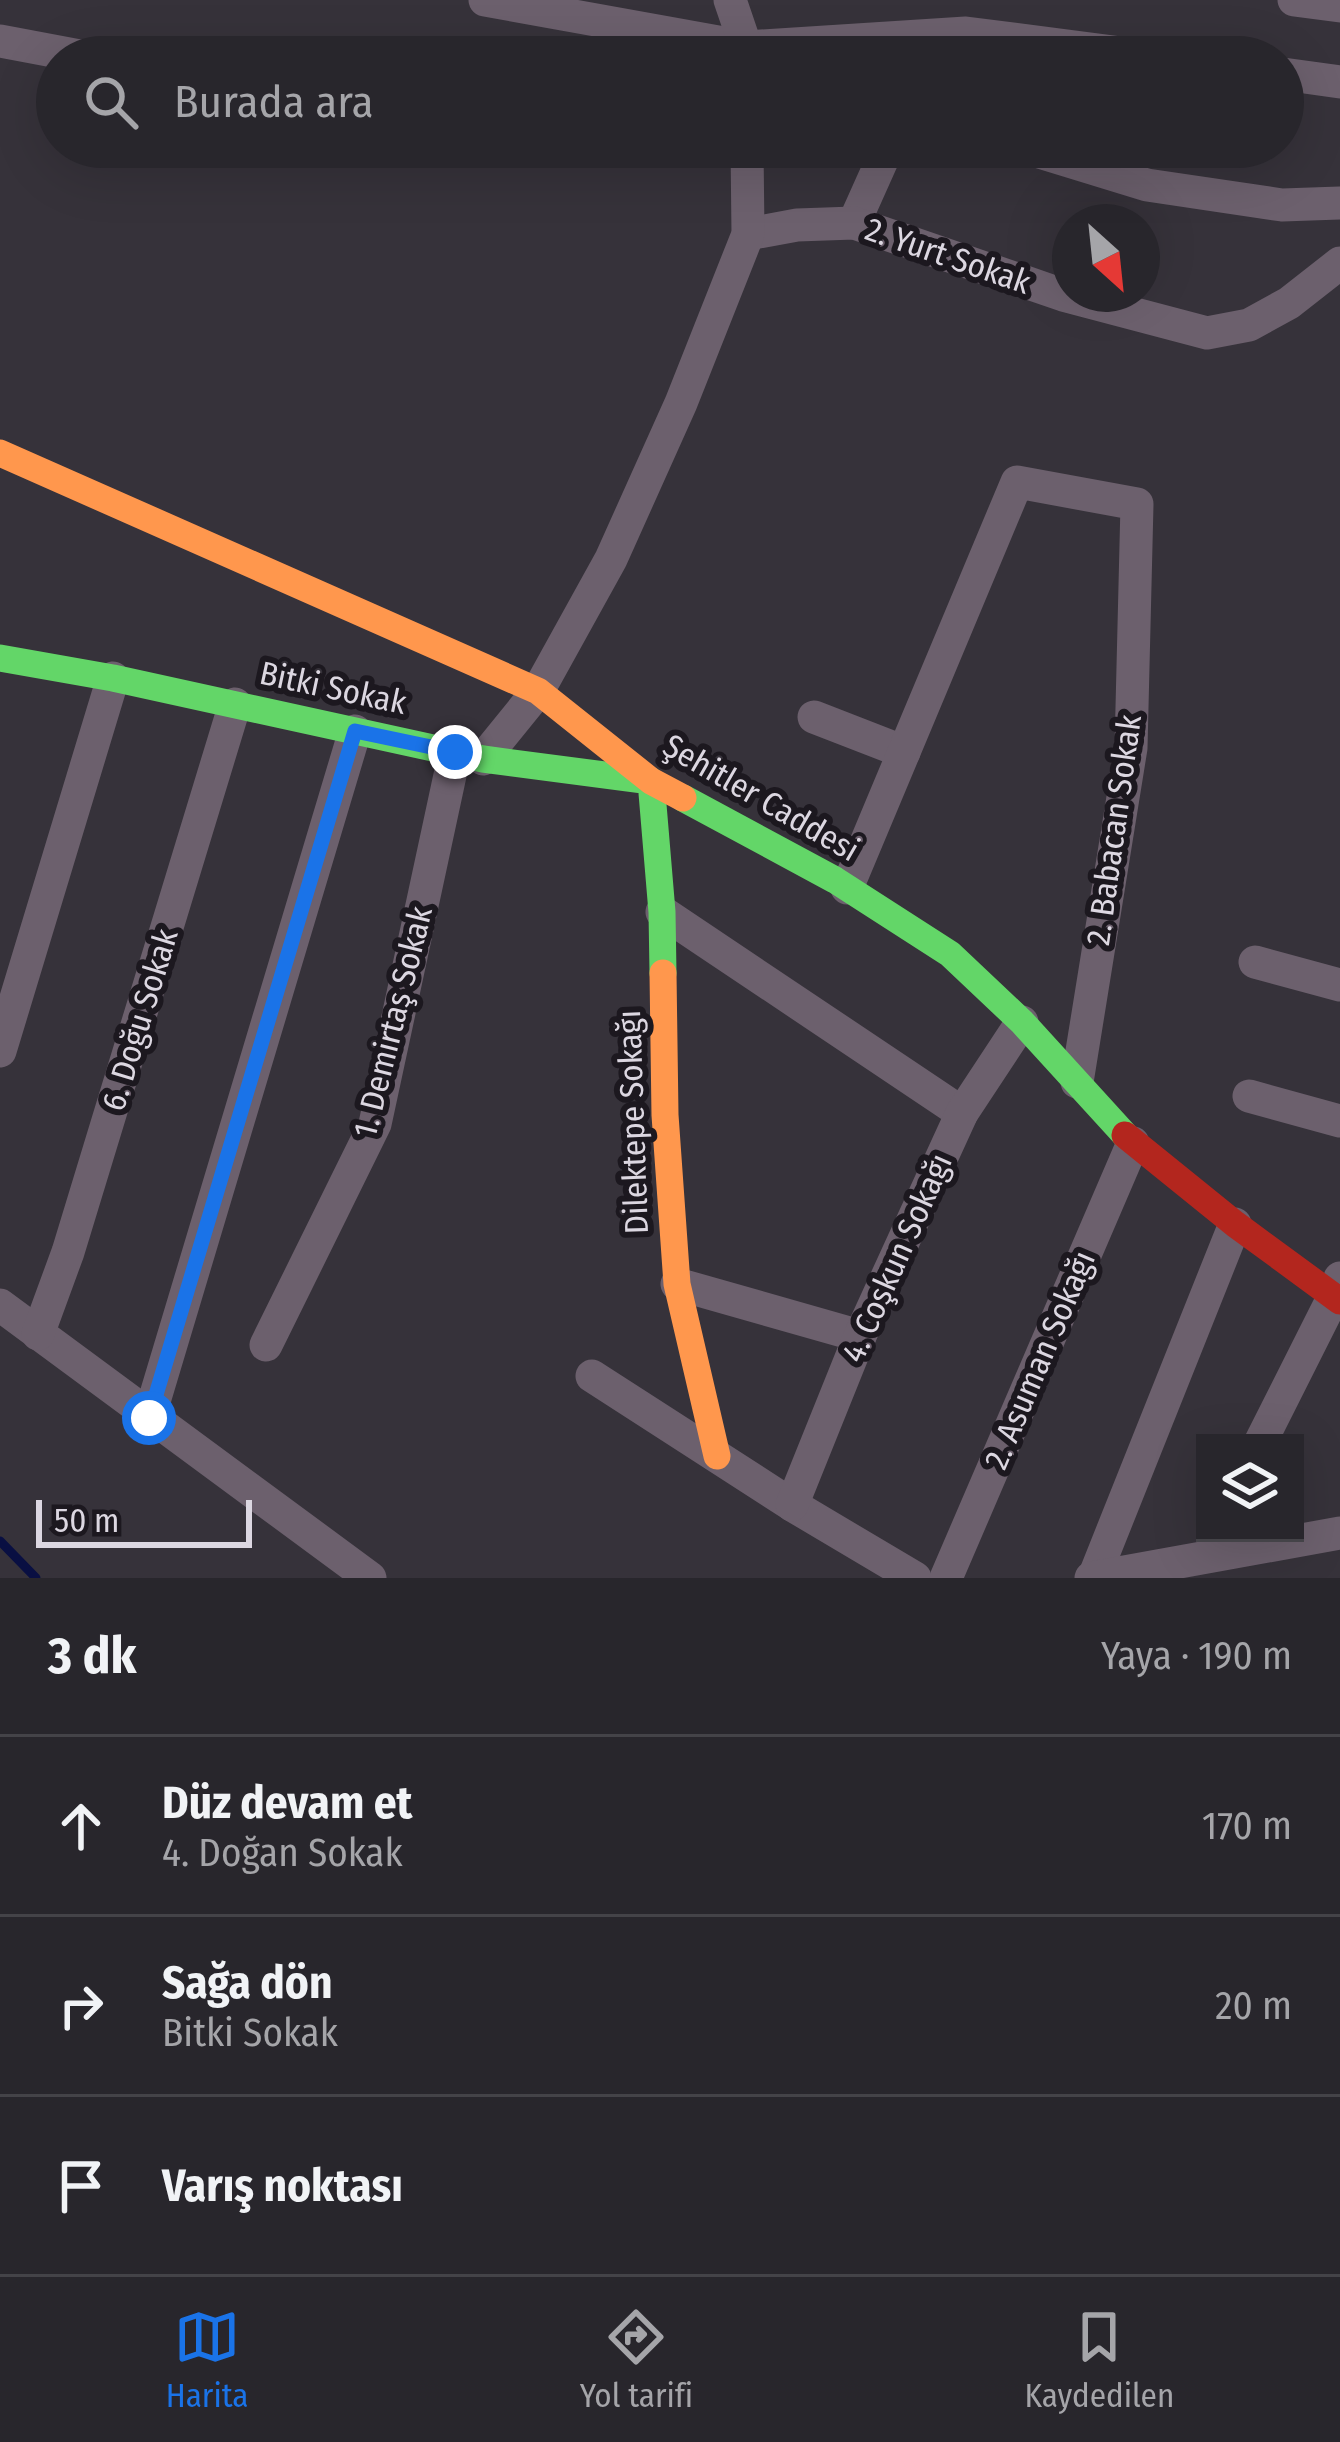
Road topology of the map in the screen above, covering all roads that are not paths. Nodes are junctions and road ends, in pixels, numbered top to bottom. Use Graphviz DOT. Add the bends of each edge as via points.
graph roads {
  1 [pos="485,0"];
  2 [pos="730,0"];
  3 [pos="756,0"];
  4 [pos="1294,0"];
  5 [pos="1340,6"];
  6 [pos="967,16"];
  7 [pos="666,36"];
  8 [pos="741,36"];
  9 [pos="749,36"];
  10 [pos="844,36"];
  11 [pos="1057,36"];
  12 [pos="0,41"];
  13 [pos="36,48"];
  14 [pos="1304,77"];
  15 [pos="1340,82"];
  16 [pos="747,168"];
  17 [pos="879,168"];
  18 [pos="1093,168"];
  19 [pos="1340,203"];
  20 [pos="854,223"];
  21 [pos="748,234"];
  22 [pos="1340,263"];
  23 [pos="0,453"];
  24 [pos="0,658"];
  25 [pos="113,678"];
  26 [pos="538,691"];
  27 [pos="235,704"];
  28 [pos="814,717"];
  29 [pos="355,731"];
  30 [pos="904,752"];
  31 [pos="469,756"];
  32 [pos="651,781"];
  33 [pos="847,888"];
  34 [pos="662,912"];
  35 [pos="1256,962"];
  36 [pos="1340,985"];
  37 [pos="1022,1022"];
  38 [pos="0,1051"];
  39 [pos="1077,1082"];
  40 [pos="1249,1096"];
  41 [pos="962,1113"];
  42 [pos="1340,1121"];
  43 [pos="1133,1143"];
  44 [pos="1235,1223"];
  45 [pos="677,1284"];
  46 [pos="1338,1291"];
  47 [pos="0,1305"];
  48 [pos="38,1334"];
  49 [pos="860,1336"];
  50 [pos="266,1345"];
  51 [pos="592,1376"];
  52 [pos="149,1418"];
  53 [pos="1265,1434"];
  54 [pos="717,1456"];
  55 [pos="792,1505"];
  56 [pos="1340,1533"];
  57 [pos="1208,1545"];
  58 [pos="1267,1562"];
  59 [pos="370,1578"];
  60 [pos="915,1578"];
  61 [pos="946,1578"];
  62 [pos="1092,1578"];
  1 -- 7 [label="street"];
  2 -- 8 [label="street"];
  3 -- 9 [label="street"];
  4 -- 5 [label="street"];
  6 -- 10 [label="street"];
  6 -- 11 [label="street"];
  12 -- 13 [label="street"];
  14 -- 15 [label="street"];
  16 -- 21 [label="street"];
  17 -- 20 [label="street"];
  18 -- 19 [label="street" via="1282,205"];
  20 -- 21 [label="street, 2. Yurt Sokak"];
  20 -- 22 [label="street, 2. Yurt Sokak" via="1063,295 1207,333 1249,325"];
  21 -- 26 [label="street" via="611,559"];
  23 -- 26 [label="street, Şehitler Caddesi"];
  24 -- 25 [label="street, Bitki Sokak"];
  25 -- 27 [label="street, Bitki Sokak"];
  25 -- 38 [label="street"];
  26 -- 31 [label="street"];
  26 -- 32 [label="street, Şehitler Caddesi"];
  27 -- 29 [label="street, Bitki Sokak"];
  27 -- 48 [label="street, 6. Doğu Sokak"];
  28 -- 30 [label="street"];
  29 -- 31 [label="street, Bitki Sokak"];
  29 -- 52 [label="street"];
  30 -- 33 [label="street"];
  30 -- 39 [label="street, 2. Babacan Sokak" via="1017,482 1137,504 1131,748"];
  31 -- 32 [label="street, Bitki Sokak"];
  31 -- 50 [label="street, 1. Demirtaş Sokak" via="376,1124"];
  32 -- 33 [label="street, Şehitler Caddesi"];
  32 -- 34 [label="street, Dilektepe Sokağı"];
  33 -- 37 [label="street, Şehitler Caddesi" via="950,954"];
  34 -- 41 [label="street"];
  34 -- 45 [label="street, Dilektepe Sokağı"];
  35 -- 36 [label="street"];
  37 -- 39 [label="street, Şehitler Caddesi"];
  37 -- 41 [label="street, 4. Coşkun Sokağı"];
  39 -- 43 [label="street, Şehitler Caddesi"];
  40 -- 42 [label="street"];
  41 -- 49 [label="street, 4. Coşkun Sokağı"];
  43 -- 44 [label="street, Şehitler Caddesi"];
  43 -- 61 [label="street, 2. Asuman Sokağı"];
  44 -- 46 [label="street, Şehitler Caddesi"];
  44 -- 62 [label="street"];
  45 -- 49 [label="street"];
  45 -- 54 [label="street, Dilektepe Sokağı"];
  46 -- 53 [label="street"];
  47 -- 48 [label="street"];
  48 -- 52 [label="street"];
  49 -- 55 [label="street, 4. Coşkun Sokağı"];
  51 -- 54 [label="street"];
  52 -- 59 [label="street"];
  54 -- 55 [label="street"];
  55 -- 60 [label="street"];
  56 -- 58 [label="street"];
  57 -- 58 [label="street"];
  57 -- 62 [label="street"];
}
